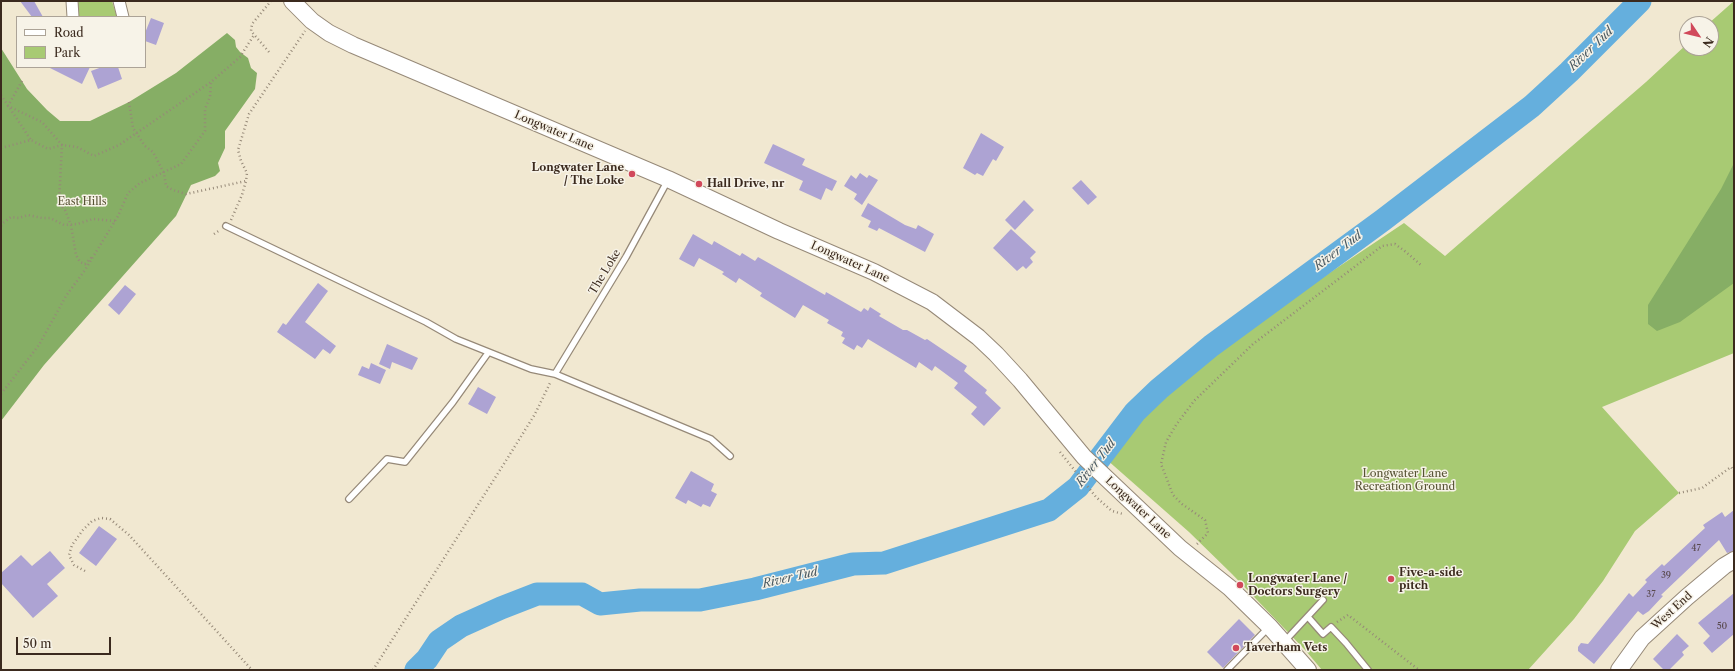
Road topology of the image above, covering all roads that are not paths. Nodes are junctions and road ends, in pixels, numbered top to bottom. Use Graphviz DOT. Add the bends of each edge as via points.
graph roads {
  1 [pos="72,1"];
  2 [pos="120,1"];
  3 [pos="292,1"];
  4 [pos="73,16"];
  5 [pos="123,16"];
  6 [pos="668,179"];
  7 [pos="226,226"];
  8 [pos="488,354"];
  9 [pos="555,374"];
  10 [pos="730,456"];
  11 [pos="349,499"];
  12 [pos="1734,560"];
  13 [pos="1323,600"];
  14 [pos="1308,617"];
  15 [pos="1270,627"];
  16 [pos="1284,642"];
  17 [pos="1227,670"];
  18 [pos="1308,670"];
  19 [pos="1368,670"];
  20 [pos="1619,670"];
  1 -- 4 [label="street"];
  2 -- 5 [label="street"];
  3 -- 6 [label="street, Longwater Lane" via="312,21 353,46"];
  6 -- 9 [label="lane, The Loke" via="626,257"];
  6 -- 15 [label="street, Longwater Lane" via="874,272 932,302 996,354 1084,457 1180,548 1230,588"];
  7 -- 8 [label="lane"];
  8 -- 9 [label="lane" via="531,369"];
  8 -- 11 [label="lane" via="405,462 387,459"];
  9 -- 10 [label="lane" via="711,439"];
  12 -- 20 [label="street, West End" via="1693,592 1642,638"];
  13 -- 14 [label="lane"];
  14 -- 16 [label="lane"];
  14 -- 19 [label="lane" via="1323,634 1331,627"];
  15 -- 16 [label="street, Longwater Lane"];
  15 -- 17 [label="lane"];
  16 -- 18 [label="street, Longwater Lane"];
}
